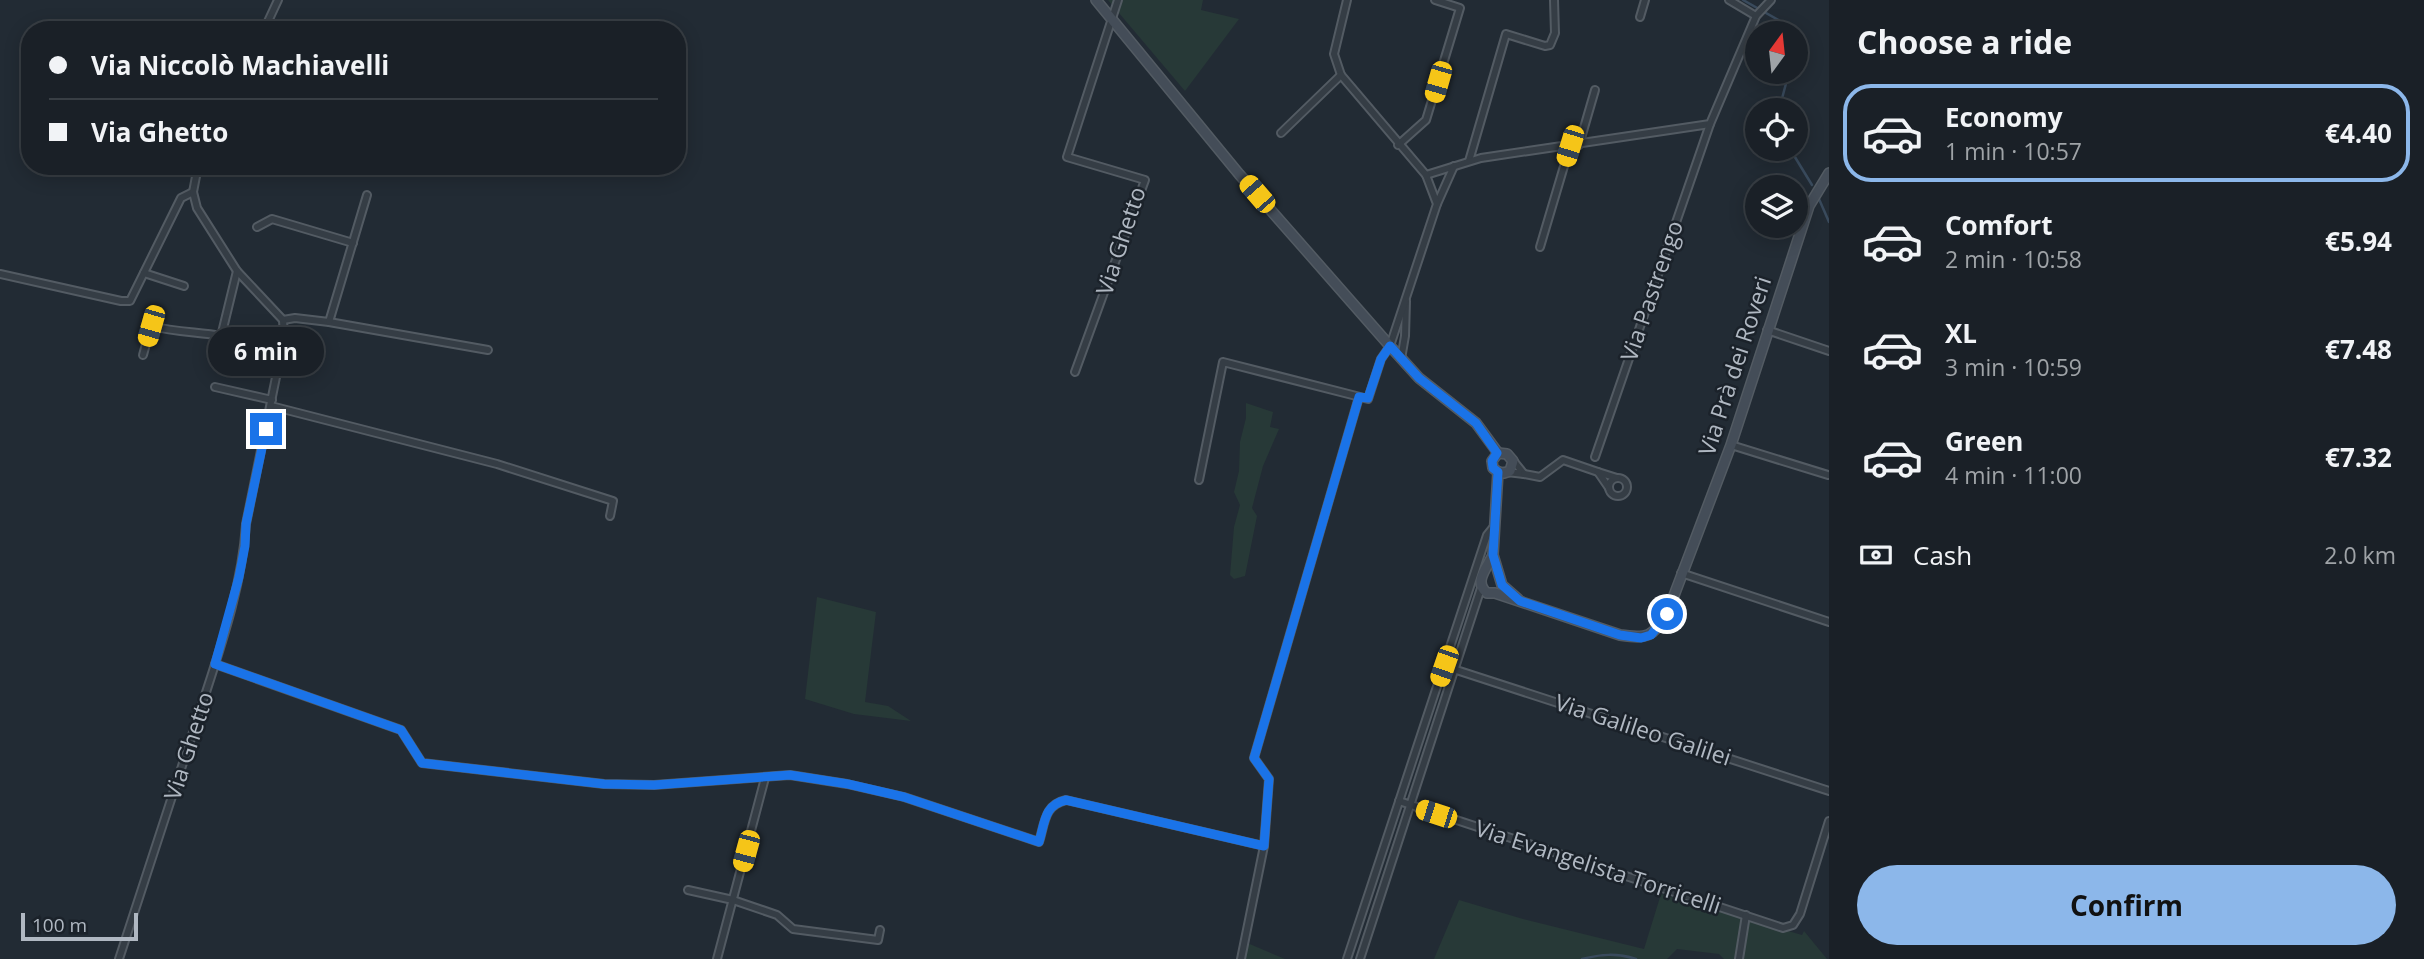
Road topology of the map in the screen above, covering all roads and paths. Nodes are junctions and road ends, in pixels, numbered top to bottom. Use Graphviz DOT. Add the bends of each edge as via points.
graph roads {
  1 [pos="278,0"];
  2 [pos="1096,0"];
  3 [pos="1118,0"];
  4 [pos="1347,0"];
  5 [pos="1435,0"];
  6 [pos="1554,0"];
  7 [pos="1644,0"];
  8 [pos="1729,0"];
  9 [pos="1769,2"];
  10 [pos="1757,14"];
  11 [pos="1640,17"];
  12 [pos="1112,19"];
  13 [pos="268,21"];
  14 [pos="1341,75"];
  15 [pos="1595,90"];
  16 [pos="1710,124"];
  17 [pos="1281,133"];
  18 [pos="1398,145"];
  19 [pos="1579,145"];
  20 [pos="1570,146"];
  21 [pos="1469,161"];
  22 [pos="1454,166"];
  23 [pos="1829,173"];
  24 [pos="196,175"];
  25 [pos="1426,175"];
  26 [pos="193,192"];
  27 [pos="367,195"];
  28 [pos="1437,204"];
  29 [pos="257,227"];
  30 [pos="353,243"];
  31 [pos="1540,247"];
  32 [pos="237,271"];
  33 [pos="144,273"];
  34 [pos="0,274"];
  35 [pos="184,286"];
  36 [pos="1405,296"];
  37 [pos="283,320"];
  38 [pos="329,322"];
  39 [pos="1767,330"];
  40 [pos="222,336"];
  41 [pos="1390,346"];
  42 [pos="488,350"];
  43 [pos="1829,351"];
  44 [pos="143,355"];
  45 [pos="1401,359"];
  46 [pos="280,361"];
  47 [pos="1075,372"];
  48 [pos="215,387"];
  49 [pos="1359,397"];
  50 [pos="271,403"];
  51 [pos="1731,445"];
  52 [pos="1497,453"];
  53 [pos="1511,457"];
  54 [pos="1595,457"];
  55 [pos="1598,471"];
  56 [pos="1502,472"];
  57 [pos="1524,474"];
  58 [pos="1828,475"];
  59 [pos="1617,478"];
  60 [pos="1199,480"];
  61 [pos="1610,490"];
  62 [pos="610,516"];
  63 [pos="1496,524"];
  64 [pos="1493,555"];
  65 [pos="1485,573"];
  66 [pos="1497,573"];
  67 [pos="1681,573"];
  68 [pos="1502,585"];
  69 [pos="1481,588"];
  70 [pos="1493,593"];
  71 [pos="1520,601"];
  72 [pos="1476,610"];
  73 [pos="1829,622"];
  74 [pos="215,664"];
  75 [pos="1444,666"];
  76 [pos="1456,670"];
  77 [pos="765,778"];
  78 [pos="1829,791"];
  79 [pos="1399,801"];
  80 [pos="1411,805"];
  81 [pos="1829,821"];
  82 [pos="1264,846"];
  83 [pos="688,890"];
  84 [pos="733,900"];
  85 [pos="1746,915"];
  86 [pos="880,930"];
  87 [pos="1243,958"];
  88 [pos="119,959"];
  89 [pos="717,959"];
  90 [pos="1347,959"];
  91 [pos="1360,959"];
  92 [pos="1739,959"];
  1 -- 13 [label="street"];
  2 -- 12 [label="main road"];
  3 -- 12 [label="street, Via Ghetto"];
  4 -- 14 [label="street" via="1334,54"];
  5 -- 18 [label="street" via="1460,8 1426,120"];
  6 -- 21 [label="street" via="1555,33 1550,45 1506,34"];
  7 -- 11 [label="street"];
  8 -- 10 [label="street"];
  9 -- 10 [label="street"];
  10 -- 16 [label="street, Via Pastrengo"];
  12 -- 41 [label="main road" via="1239,174"];
  12 -- 47 [label="street, Via Ghetto" via="1067,157 1145,180"];
  14 -- 17 [label="street"];
  14 -- 18 [label="street"];
  15 -- 19 [label="street"];
  16 -- 19 [label="street"];
  16 -- 54 [label="street, Via Pastrengo"];
  18 -- 25 [label="street"];
  19 -- 20 [label="street"];
  20 -- 21 [label="street"];
  20 -- 31 [label="street"];
  21 -- 22 [label="street"];
  22 -- 25 [label="street"];
  22 -- 28 [label="street"];
  23 -- 39 [label="main road, Via Prà dei Roveri" via="1809,205"];
  24 -- 26 [label="street"];
  25 -- 28 [label="street"];
  26 -- 32 [label="street" via="197,208"];
  26 -- 33 [label="street" via="181,198"];
  27 -- 30 [label="street"];
  28 -- 36 [label="street"];
  29 -- 30 [label="street" via="272,219"];
  30 -- 38 [label="street"];
  32 -- 37 [label="street"];
  32 -- 40 [label="street"];
  33 -- 34 [label="street" via="130,300 121,301"];
  33 -- 35 [label="street"];
  36 -- 41 [label="street"];
  36 -- 45 [label="street"];
  37 -- 38 [label="street"];
  37 -- 46 [label="street, Via Ghetto"];
  38 -- 42 [label="street"];
  39 -- 43 [label="street"];
  39 -- 51 [label="main road, Via Prà dei Roveri"];
  40 -- 44 [label="street" via="151,326"];
  40 -- 46 [label="street" via="218,349"];
  41 -- 45 [label="main road"];
  41 -- 49 [label="street" via="1368,398"];
  45 -- 52 [label="main road" via="1476,423"];
  46 -- 50 [label="street, Via Ghetto"];
  48 -- 50 [label="street"];
  49 -- 60 [label="street" via="1223,362"];
  49 -- 82 [label="street" via="1254,758 1269,779"];
  50 -- 62 [label="street" via="497,464 613,501"];
  50 -- 74 [label="street, Via Ghetto" via="239,577"];
  51 -- 58 [label="street"];
  51 -- 67 [label="main road, Via Prà dei Roveri"];
  52 -- 53 [label="main road"];
  52 -- 56 [label="main road" via="1492,465"];
  53 -- 56 [label="main road" via="1513,465"];
  53 -- 57 [label="street"];
  55 -- 57 [label="street" via="1563,460 1540,477"];
  55 -- 59 [label="street"];
  55 -- 61 [label="street"];
  56 -- 57 [label="street"];
  56 -- 63 [label="main road"];
  59 -- 61 [label="street" via="1611,481"];
  59 -- 61 [label="street" via="1626,482 1627,490 1617,496"];
  63 -- 64 [label="main road"];
  63 -- 75 [label="street" via="1487,536"];
  64 -- 65 [label="main road"];
  64 -- 66 [label="main road"];
  65 -- 66 [label="main road"];
  65 -- 69 [label="main road"];
  66 -- 68 [label="main road"];
  67 -- 71 [label="main road, Via Prà dei Roveri" via="1667,614 1651,635 1641,638"];
  67 -- 73 [label="street"];
  68 -- 70 [label="main road"];
  68 -- 71 [label="main road"];
  69 -- 70 [label="main road"];
  69 -- 72 [label="street"];
  70 -- 71 [label="main road"];
  70 -- 72 [label="street"];
  72 -- 76 [label="street"];
  74 -- 77 [label="street" via="401,730 422,763 604,784"];
  74 -- 88 [label="street, Via Ghetto"];
  75 -- 76 [label="street, Via Galileo Galilei"];
  75 -- 79 [label="street"];
  76 -- 78 [label="street, Via Galileo Galilei"];
  76 -- 80 [label="street"];
  77 -- 82 [label="street" via="790,775 904,797 1039,842 1049,808 1066,800"];
  77 -- 84 [label="street"];
  79 -- 80 [label="street, Via Evangelista Torricelli"];
  79 -- 90 [label="street"];
  80 -- 85 [label="street, Via Evangelista Torricelli"];
  80 -- 91 [label="street"];
  81 -- 85 [label="street, Via Evangelista Torricelli" via="1793,925 1783,928"];
  82 -- 87 [label="street"];
  83 -- 84 [label="street"];
  84 -- 86 [label="street" via="777,915 793,929 878,940"];
  84 -- 89 [label="street"];
  85 -- 92 [label="street, Via Evangelista Torricelli"];
}
